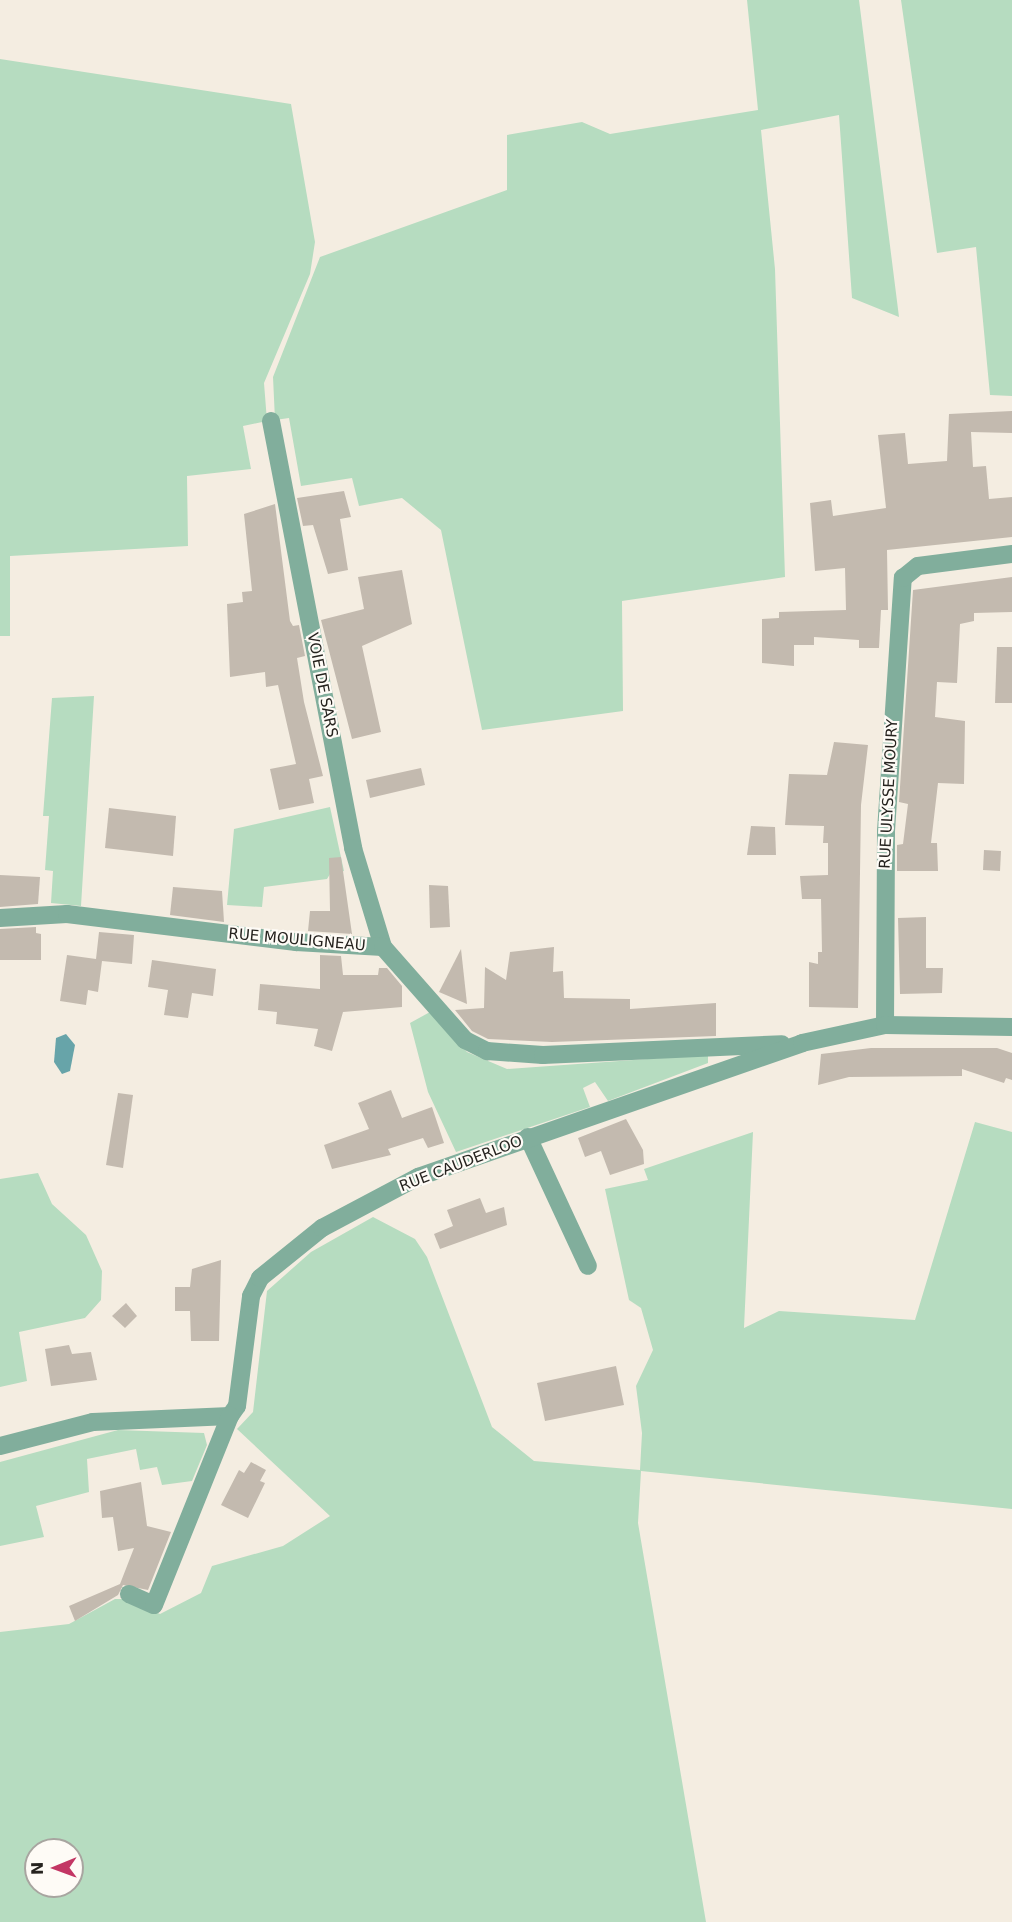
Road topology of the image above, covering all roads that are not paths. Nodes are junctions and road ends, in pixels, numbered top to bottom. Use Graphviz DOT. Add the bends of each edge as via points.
graph roads {
  1 [pos="271,421"];
  2 [pos="1012,554"];
  3 [pos="0,918"];
  4 [pos="383,947"];
  5 [pos="885,1024"];
  6 [pos="1012,1027"];
  7 [pos="802,1043"];
  8 [pos="528,1137"];
  9 [pos="588,1266"];
  10 [pos="230,1416"];
  11 [pos="0,1446"];
  12 [pos="129,1594"];
  1 -- 4 [label="street, VOIE DE SARS" via="353,848"];
  2 -- 5 [label="street, RUE ULYSSE MOURY" via="912,569 901,586 887,807"];
  3 -- 4 [label="street, RUE MOULIGNEAU" via="67,914 296,942"];
  4 -- 7 [label="street, RUE MOULIGNEAU" via="465,1040 487,1051 543,1056"];
  5 -- 6 [label="street, RUE CAUDERLOO"];
  5 -- 7 [label="street, RUE CAUDERLOO"];
  7 -- 8 [label="street, RUE CAUDERLOO"];
  8 -- 9 [label="street"];
  8 -- 10 [label="street, RUE CAUDERLOO" via="418,1177 322,1228 275,1262 250,1296 237,1406"];
  10 -- 11 [label="street" via="93,1422"];
  10 -- 12 [label="street, RUE CAUDERLOO" via="154,1605"];
}
